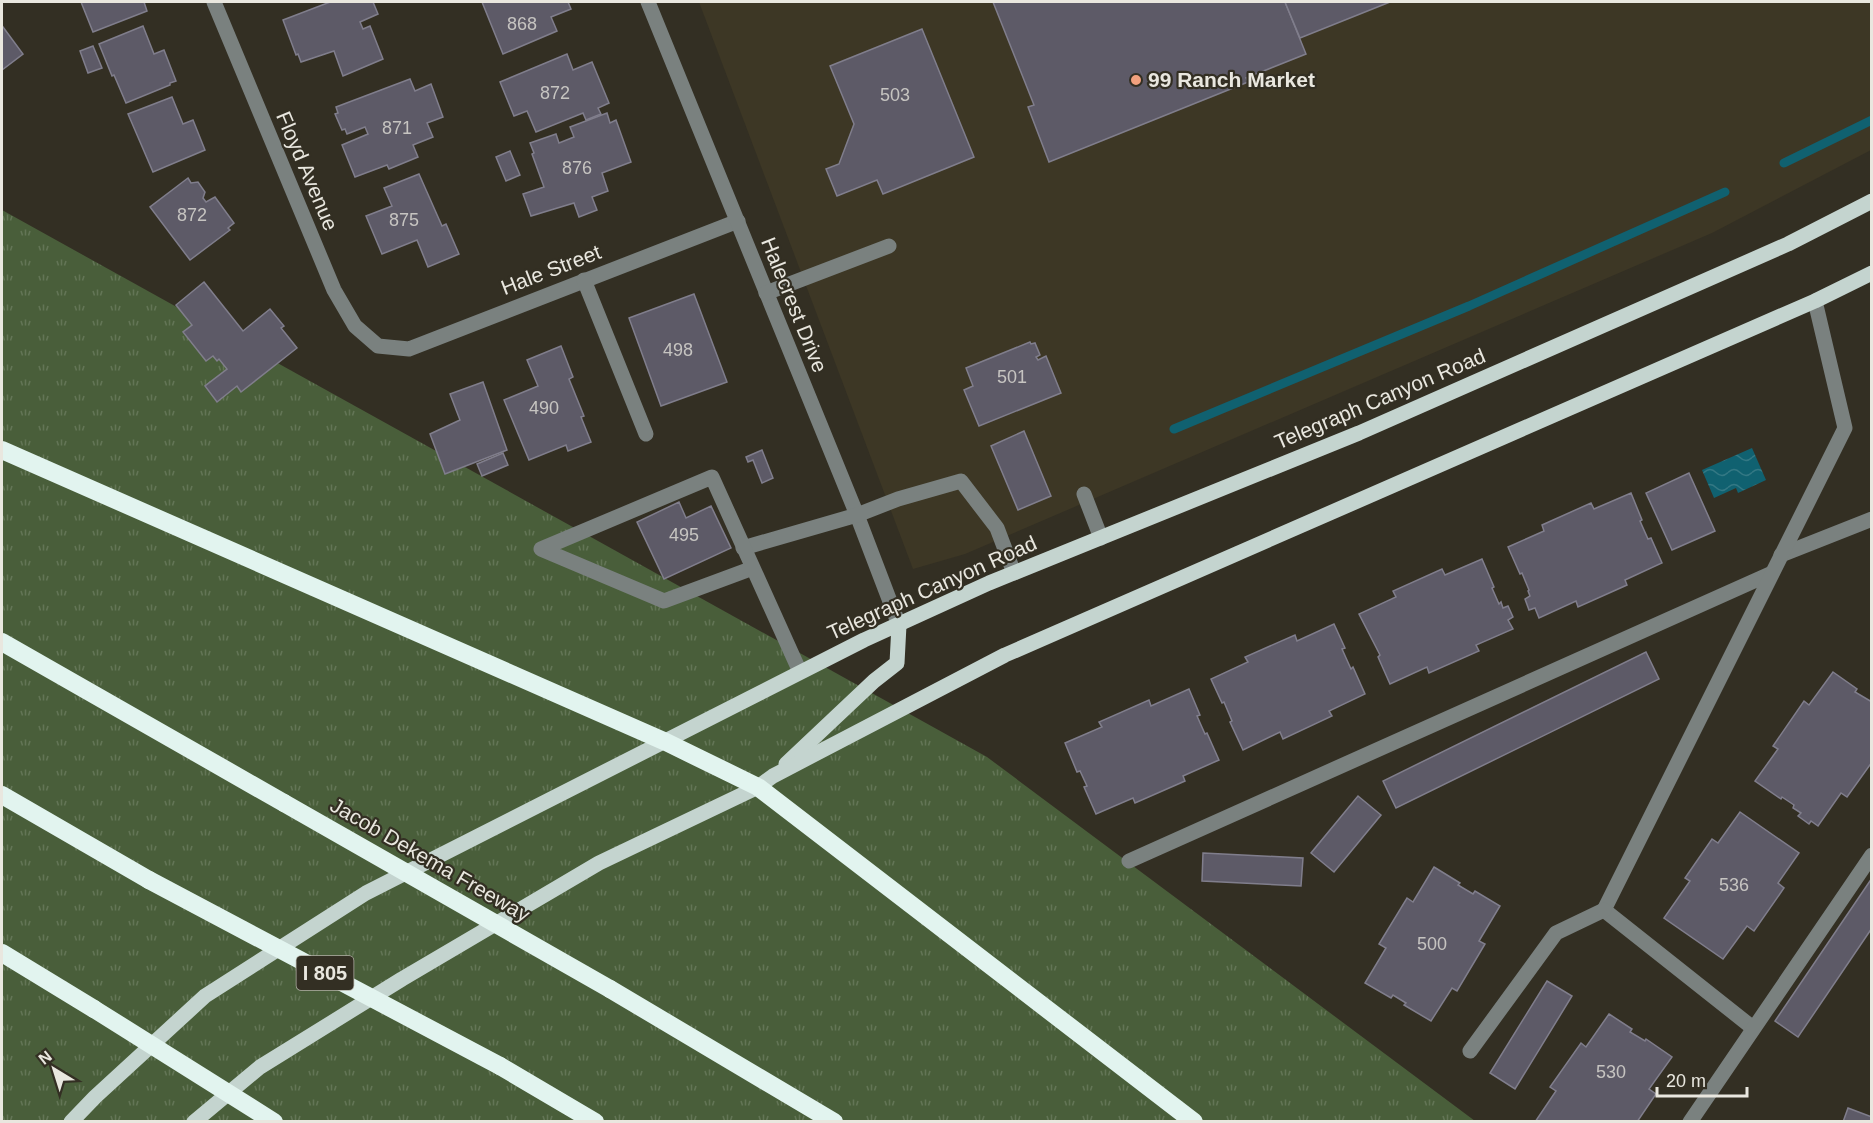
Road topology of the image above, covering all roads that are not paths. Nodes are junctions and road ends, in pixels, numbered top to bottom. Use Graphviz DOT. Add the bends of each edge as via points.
graph roads {
  1 [pos="213,2"];
  2 [pos="648,2"];
  3 [pos="1872,201"];
  4 [pos="738,221"];
  5 [pos="889,246"];
  6 [pos="1872,273"];
  7 [pos="584,280"];
  8 [pos="766,293"];
  9 [pos="1815,301"];
  10 [pos="378,346"];
  11 [pos="646,434"];
  12 [pos="2,450"];
  13 [pos="1084,494"];
  14 [pos="857,514"];
  15 [pos="1872,519"];
  16 [pos="1101,538"];
  17 [pos="744,548"];
  18 [pos="1781,555"];
  19 [pos="753,568"];
  20 [pos="1014,573"];
  21 [pos="1772,573"];
  22 [pos="899,625"];
  23 [pos="2,642"];
  24 [pos="800,672"];
  25 [pos="666,742"];
  26 [pos="773,776"];
  27 [pos="758,787"];
  28 [pos="2,795"];
  29 [pos="1872,855"];
  30 [pos="1129,861"];
  31 [pos="1604,910"];
  32 [pos="2,953"];
  33 [pos="1754,1028"];
  34 [pos="1470,1051"];
  35 [pos="71,1122"];
  36 [pos="194,1122"];
  37 [pos="274,1122"];
  38 [pos="595,1122"];
  39 [pos="834,1122"];
  40 [pos="1194,1122"];
  41 [pos="1690,1122"];
  1 -- 10 [label="street, Floyd Avenue" via="334,290 355,326"];
  2 -- 4 [label="street, Halecrest Drive"];
  3 -- 16 [label="main road, Telegraph Canyon Road" via="1788,244 1359,433"];
  4 -- 7 [label="street, Hale Street"];
  4 -- 8 [label="street, Halecrest Drive"];
  5 -- 8 [label="street"];
  6 -- 9 [label="main road"];
  7 -- 10 [label="street, Hale Street" via="409,349"];
  7 -- 11 [label="street"];
  8 -- 14 [label="street, Halecrest Drive"];
  9 -- 18 [label="street" via="1845,428"];
  9 -- 26 [label="main road" via="1005,655"];
  12 -- 25 [label="highway"];
  13 -- 16 [label="street"];
  14 -- 17 [label="street"];
  14 -- 20 [label="street" via="961,481 997,528"];
  14 -- 22 [label="street, Halecrest Drive"];
  15 -- 18 [label="street"];
  16 -- 20 [label="main road, Telegraph Canyon Road"];
  17 -- 19 [label="street"];
  17 -- 19 [label="street" via="712,477 541,549 664,601"];
  18 -- 21 [label="street"];
  19 -- 24 [label="street"];
  20 -- 22 [label="main road, Telegraph Canyon Road"];
  21 -- 30 [label="street"];
  21 -- 31 [label="street"];
  22 -- 24 [label="main road, Telegraph Canyon Road"];
  22 -- 26 [label="main road" via="897,663"];
  23 -- 39 [label="highway, Jacob Dekema Freeway, bridge" via="610,989"];
  24 -- 25 [label="main road, Telegraph Canyon Road"];
  25 -- 27 [label="highway"];
  25 -- 35 [label="main road, Telegraph Canyon Road" via="366,893 204,996"];
  26 -- 27 [label="main road"];
  27 -- 36 [label="main road" via="599,862 260,1067"];
  27 -- 40 [label="highway"];
  28 -- 38 [label="highway, I 805, bridge" via="149,880 500,1066"];
  29 -- 33 [label="street"];
  31 -- 33 [label="street"];
  31 -- 34 [label="street" via="1556,933"];
  32 -- 37 [label="highway, bridge"];
  33 -- 41 [label="street"];
}
